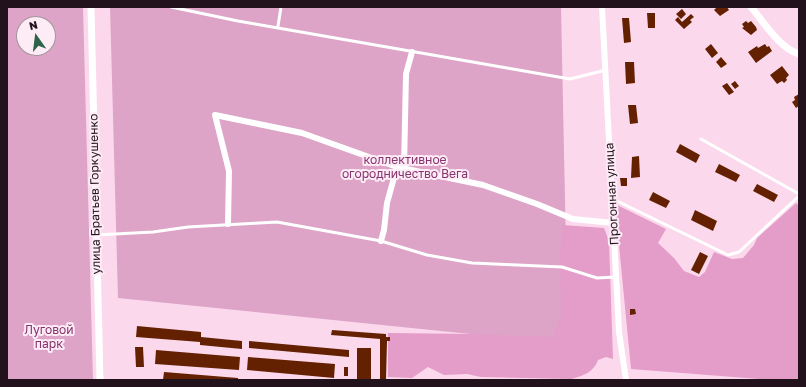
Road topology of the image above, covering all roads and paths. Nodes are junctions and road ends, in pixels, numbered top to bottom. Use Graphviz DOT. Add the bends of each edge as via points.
graph roads {
  1 [pos="91,7"];
  2 [pos="171,7"];
  3 [pos="281,7"];
  4 [pos="602,7"];
  5 [pos="751,7"];
  6 [pos="278,26"];
  7 [pos="412,52"];
  8 [pos="799,54"];
  9 [pos="606,70"];
  10 [pos="701,139"];
  11 [pos="397,167"];
  12 [pos="404,168"];
  13 [pos="799,195"];
  14 [pos="613,199"];
  15 [pos="614,223"];
  16 [pos="228,224"];
  17 [pos="96,236"];
  18 [pos="381,241"];
  19 [pos="616,277"];
  20 [pos="100,380"];
  21 [pos="626,380"];
  1 -- 17 [label="street, улица Братьев Горкушенко"];
  2 -- 6 [label="lane" via="238,21"];
  3 -- 6 [label="lane"];
  4 -- 9 [label="street, Прогонная улица"];
  5 -- 8 [label="street" via="784,46"];
  6 -- 7 [label="lane"];
  7 -- 9 [label="lane" via="570,79"];
  7 -- 12 [label="street" via="406,74"];
  9 -- 14 [label="street, Прогонная улица"];
  10 -- 13 [label="lane"];
  11 -- 12 [label="street"];
  11 -- 16 [label="street" via="302,133 215,115 229,171"];
  11 -- 18 [label="street" via="387,203"];
  12 -- 15 [label="street" via="482,185 573,219"];
  13 -- 14 [label="lane" via="739,252 728,255"];
  14 -- 15 [label="street, Прогонная улица"];
  15 -- 19 [label="street, Прогонная улица"];
  16 -- 17 [label="lane"];
  16 -- 18 [label="lane" via="277,222"];
  17 -- 20 [label="street, улица Братьев Горкушенко"];
  18 -- 19 [label="lane" via="427,255 472,263 562,268 596,278"];
  19 -- 21 [label="street, Прогонная улица" via="619,332"];
}
